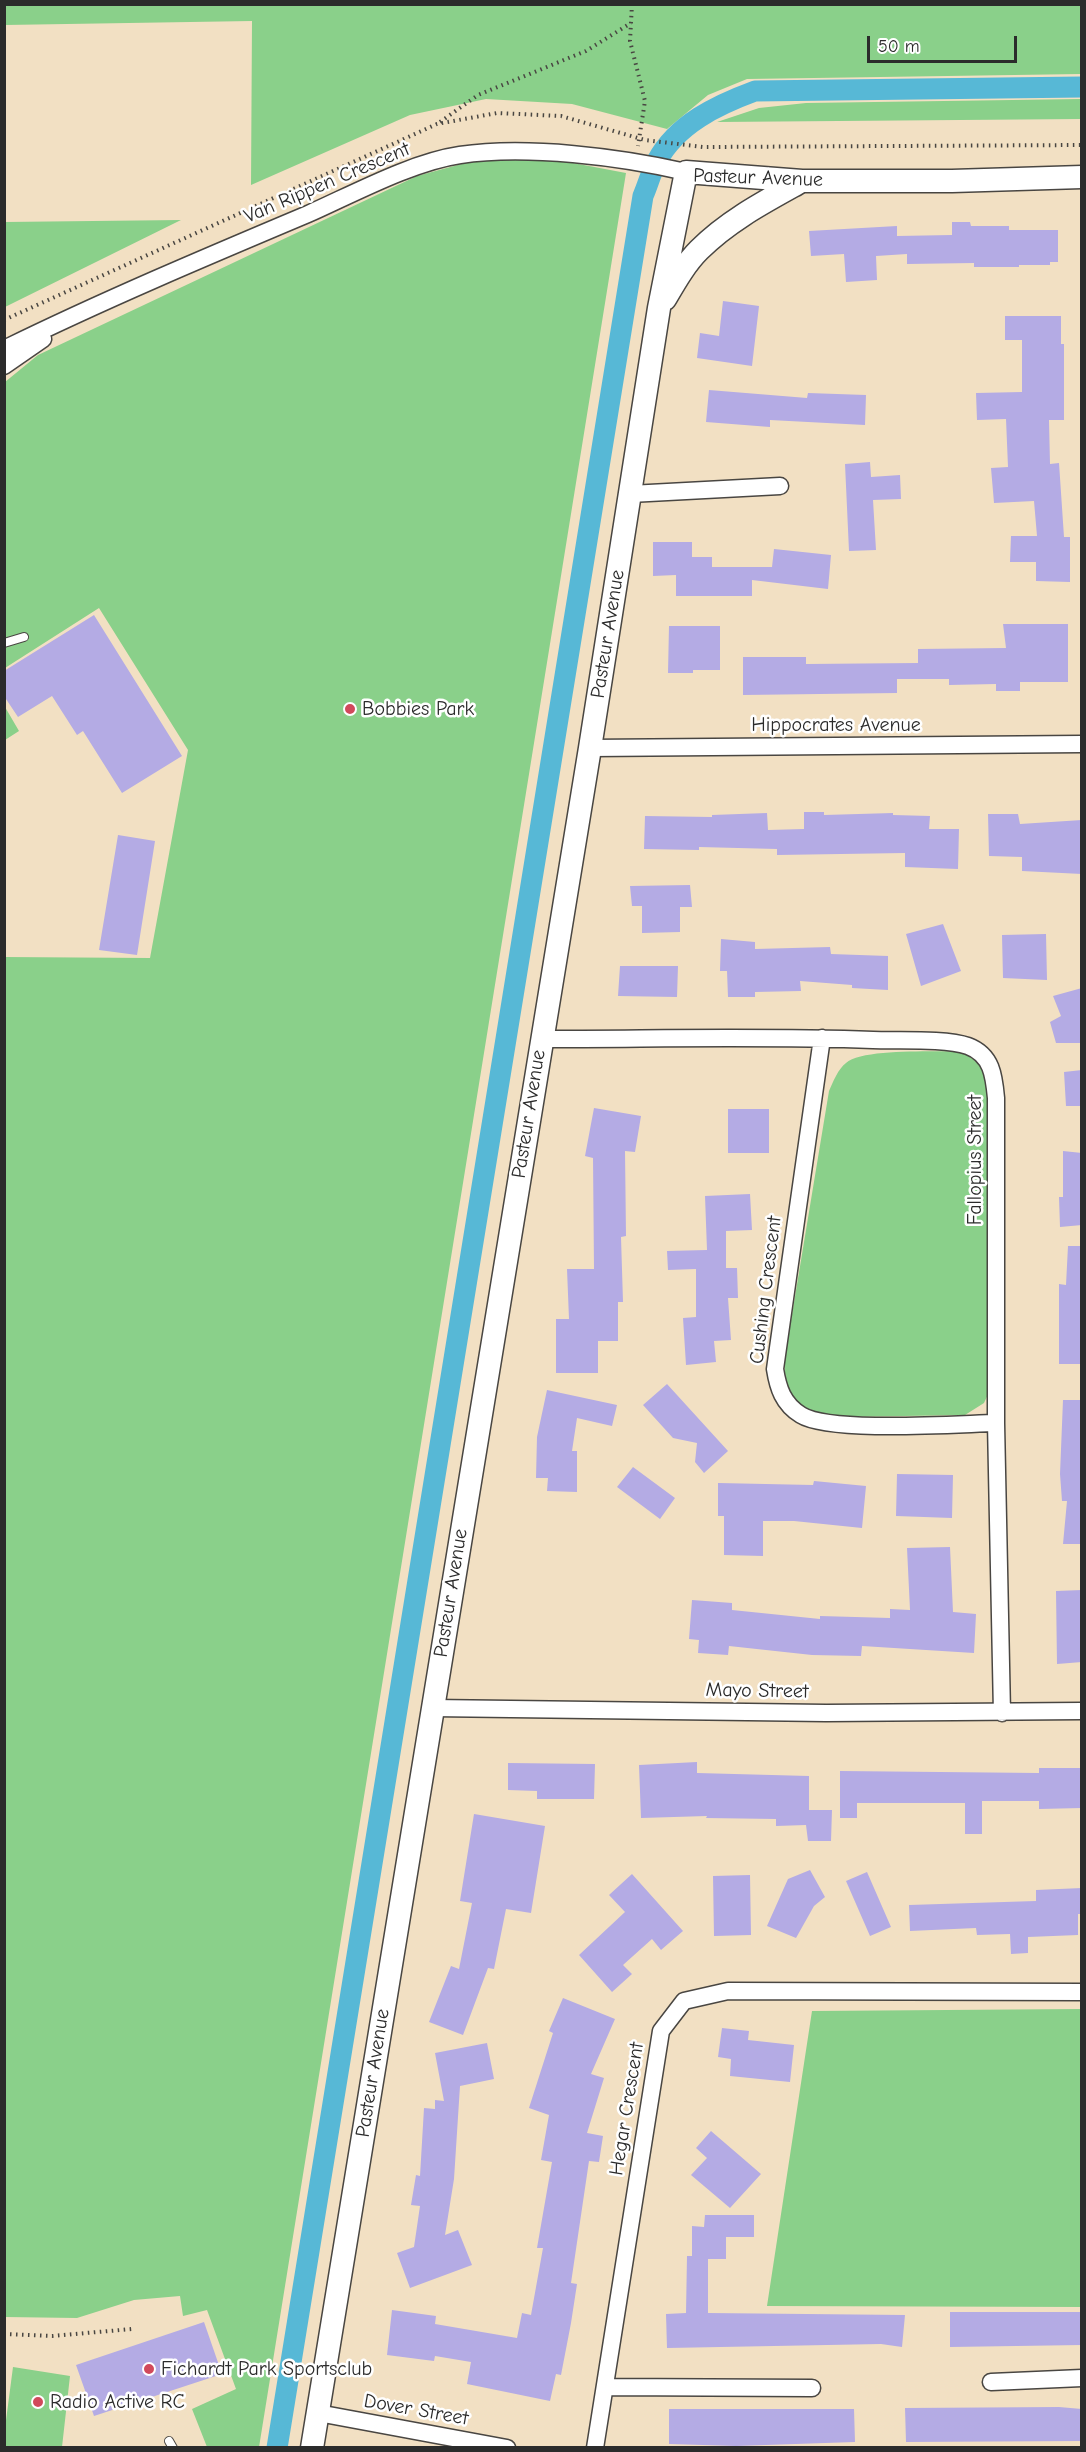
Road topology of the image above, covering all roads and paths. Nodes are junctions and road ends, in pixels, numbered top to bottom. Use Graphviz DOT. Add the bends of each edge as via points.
graph roads {
  1 [pos="632,4"];
  2 [pos="631,23"];
  3 [pos="437,124"];
  4 [pos="645,140"];
  5 [pos="1082,145"];
  6 [pos="638,162"];
  7 [pos="682,171"];
  8 [pos="1082,177"];
  9 [pos="802,181"];
  10 [pos="89,308"];
  11 [pos="659,308"];
  12 [pos="4,349"];
  13 [pos="4,366"];
  14 [pos="780,486"];
  15 [pos="630,494"];
  16 [pos="24,637"];
  17 [pos="4,644"];
  18 [pos="1082,744"];
  19 [pos="590,748"];
  20 [pos="822,1038"];
  21 [pos="541,1039"];
  22 [pos="996,1423"];
  23 [pos="432,1708"];
  24 [pos="1082,1712"];
  25 [pos="1002,1713"];
  26 [pos="1082,1992"];
  27 [pos="132,2329"];
  28 [pos="4,2334"];
  29 [pos="1082,2378"];
  30 [pos="991,2382"];
  31 [pos="605,2388"];
  32 [pos="812,2388"];
  33 [pos="318,2413"];
  34 [pos="312,2448"];
  35 [pos="507,2448"];
  36 [pos="595,2448"];
  1 -- 2 [label="path"];
  2 -- 3 [label="path" via="586,51 478,95"];
  2 -- 6 [label="path" via="630,41 645,101"];
  4 -- 5 [label="path" via="681,146"];
  6 -- 7 [label="street, Van Rippen Crescent"];
  6 -- 10 [label="street, Van Rippen Crescent" via="531,152 459,155 399,175"];
  7 -- 9 [label="street, Pasteur Avenue"];
  7 -- 11 [label="street, Pasteur Avenue"];
  8 -- 9 [label="street, Pasteur Avenue"];
  9 -- 11 [label="street" via="751,209 699,250"];
  10 -- 12 [label="street, Van Rippen Crescent"];
  10 -- 13 [label="street"];
  11 -- 15 [label="street, Pasteur Avenue"];
  14 -- 15 [label="street"];
  15 -- 19 [label="street, Pasteur Avenue"];
  16 -- 17 [label="lane"];
  18 -- 19 [label="street, Hippocrates Avenue"];
  19 -- 21 [label="street, Pasteur Avenue"];
  20 -- 21 [label="street, Fallopius Street"];
  20 -- 22 [label="street, Fallopius Street" via="968,1046 981,1054 994,1072"];
  20 -- 22 [label="street, Cushing Crescent" via="775,1369 778,1387 787,1404 801,1416 817,1422"];
  21 -- 23 [label="street, Pasteur Avenue"];
  22 -- 25 [label="street, Fallopius Street"];
  23 -- 25 [label="street, Mayo Street"];
  23 -- 33 [label="street, Pasteur Avenue"];
  24 -- 25 [label="street, Mayo Street"];
  26 -- 31 [label="street, Hegar Crescent" via="728,1991 684,2001 661,2031"];
  27 -- 28 [label="path" via="52,2336"];
  29 -- 30 [label="street"];
  31 -- 32 [label="street"];
  31 -- 36 [label="street, Hegar Crescent"];
  33 -- 34 [label="street, Pasteur Avenue"];
  33 -- 35 [label="street, Dover Street"];
}
